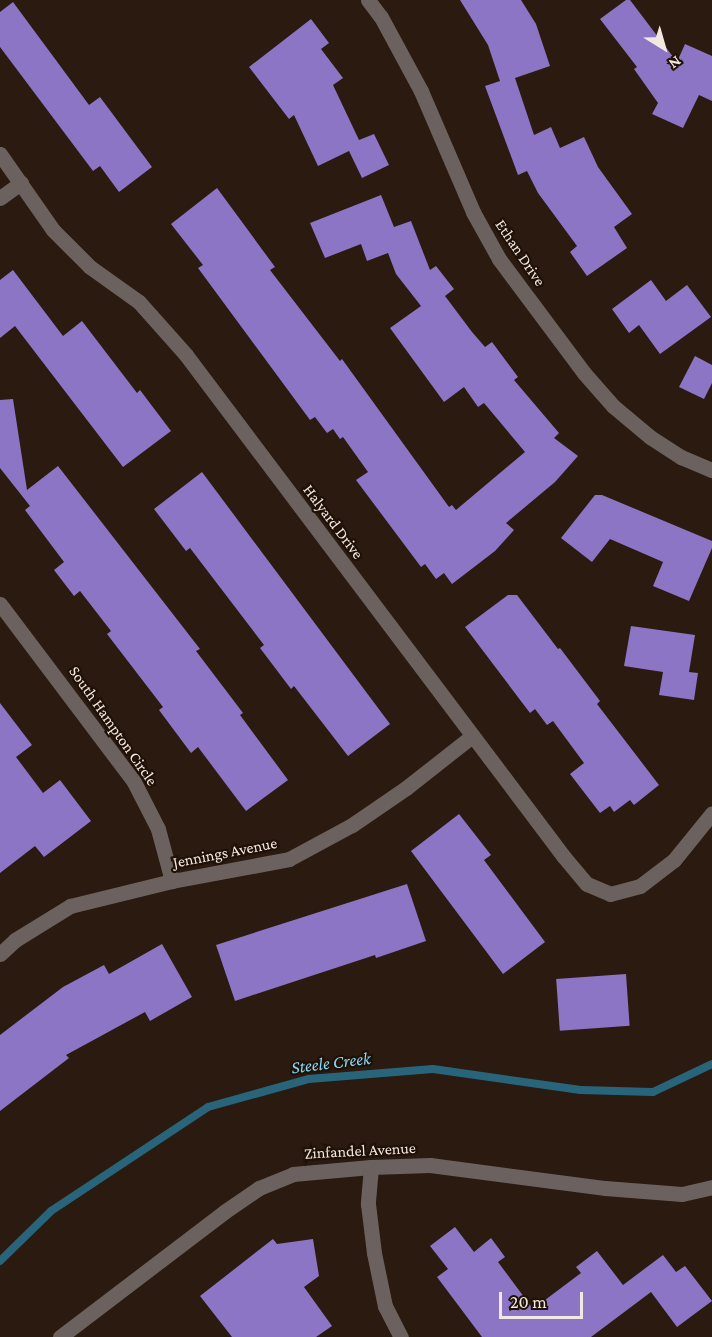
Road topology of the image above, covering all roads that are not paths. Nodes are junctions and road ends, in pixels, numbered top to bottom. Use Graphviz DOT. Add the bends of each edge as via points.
graph roads {
  1 [pos="368,0"];
  2 [pos="0,154"];
  3 [pos="21,183"];
  4 [pos="0,198"];
  5 [pos="712,470"];
  6 [pos="0,604"];
  7 [pos="472,736"];
  8 [pos="712,813"];
  9 [pos="172,881"];
  10 [pos="0,954"];
  11 [pos="371,1167"];
  12 [pos="712,1187"];
  13 [pos="60,1337"];
  14 [pos="401,1337"];
  1 -- 5 [label="street, Ethan Drive" via="421,91 473,212 499,259 613,406 650,437 681,457"];
  2 -- 3 [label="street, Halyard Drive"];
  3 -- 4 [label="street"];
  3 -- 7 [label="street, Halyard Drive" via="53,231 90,267 139,302 186,355"];
  6 -- 9 [label="street, South Hampton Circle" via="134,782 158,830"];
  7 -- 8 [label="street, Halyard Drive" via="587,884 610,894 640,886 674,860"];
  7 -- 9 [label="street, Jennings Avenue" via="352,825 289,859"];
  9 -- 10 [label="street, Jennings Avenue" via="70,906 15,940"];
  11 -- 12 [label="street, Zinfandel Avenue" via="430,1165 682,1194"];
  11 -- 13 [label="street, Zinfandel Avenue" via="293,1174 259,1188"];
  11 -- 14 [label="street" via="368,1204 374,1253 385,1306"];
}
